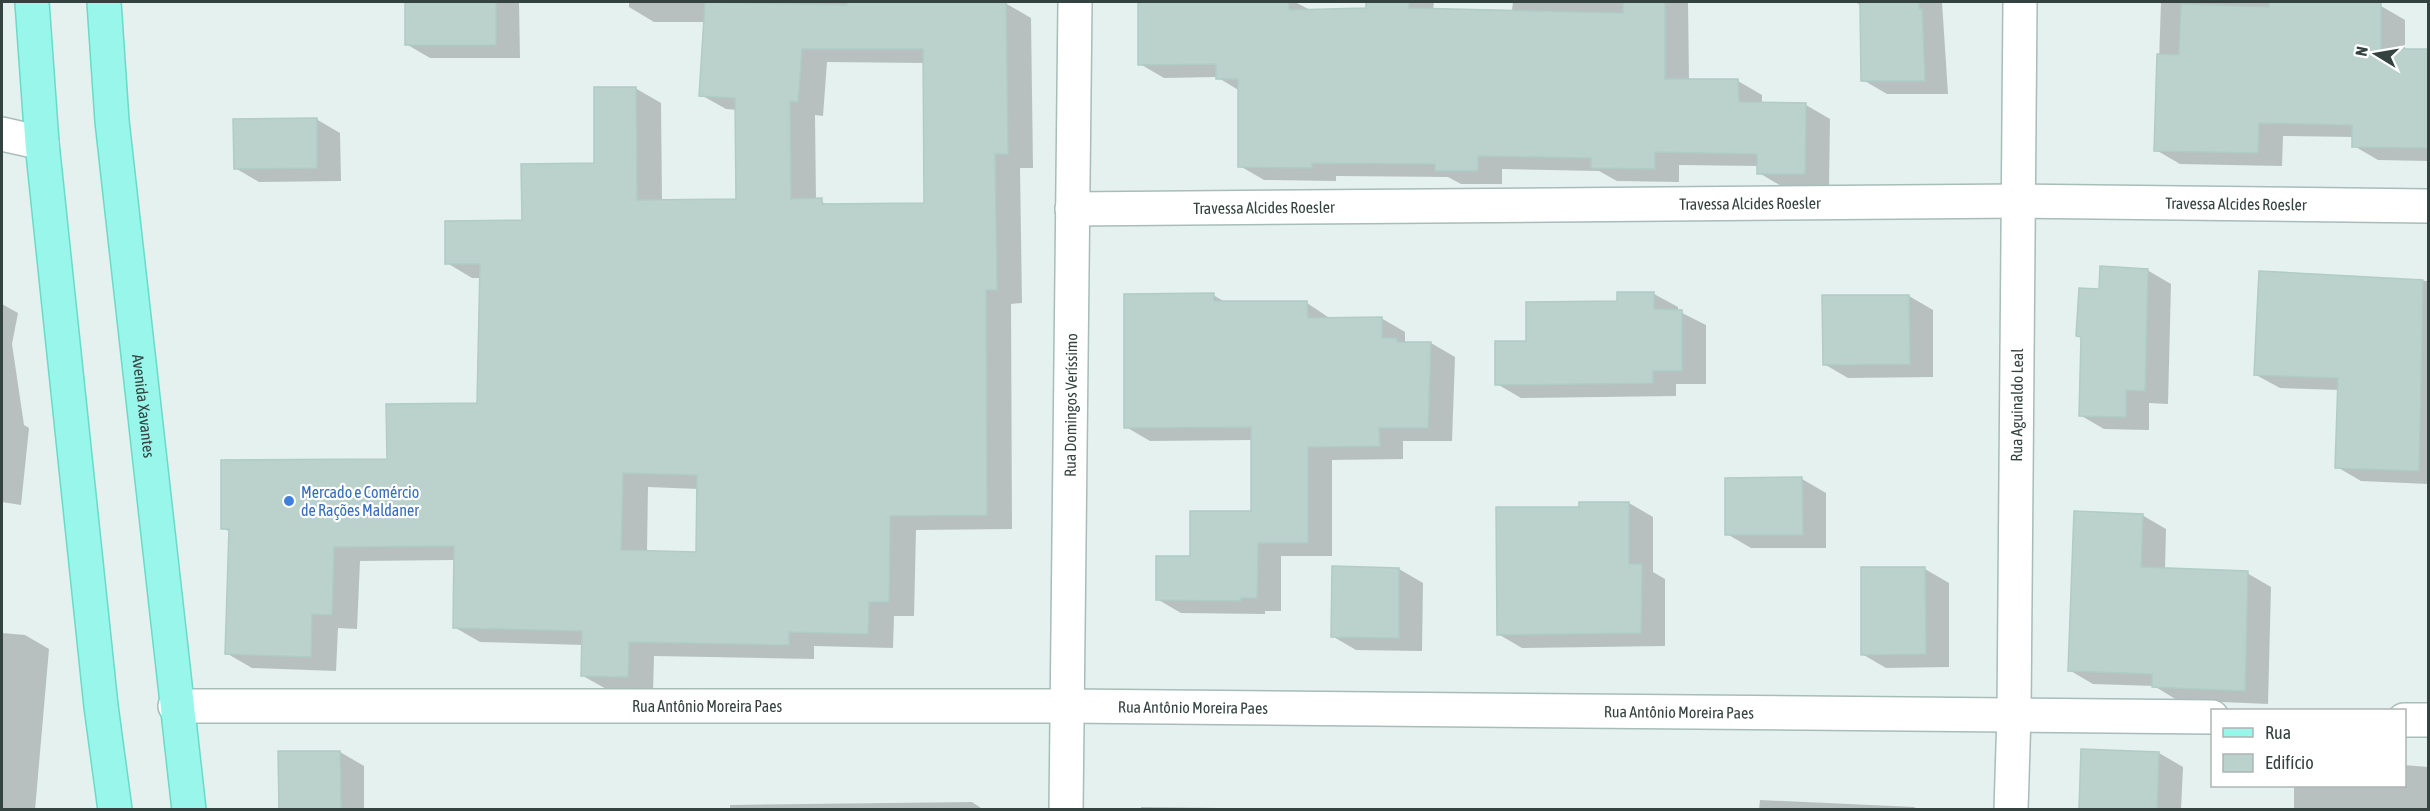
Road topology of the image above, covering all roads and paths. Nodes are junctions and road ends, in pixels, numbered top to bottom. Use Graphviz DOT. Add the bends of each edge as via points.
graph roads {
  1 [pos="32,2"];
  2 [pos="104,2"];
  3 [pos="1075,2"];
  4 [pos="2020,2"];
  5 [pos="2,134"];
  6 [pos="42,142"];
  7 [pos="2020,201"];
  8 [pos="2428,206"];
  9 [pos="1072,209"];
  10 [pos="175,706"];
  11 [pos="1067,706"];
  12 [pos="2014,714"];
  13 [pos="2211,717"];
  14 [pos="2406,720"];
  15 [pos="2428,720"];
  16 [pos="115,810"];
  17 [pos="189,810"];
  18 [pos="1066,810"];
  19 [pos="2011,810"];
  1 -- 6 [label="main road"];
  2 -- 10 [label="main road, Avenida Xavantes" via="112,121"];
  3 -- 9 [label="street, Rua Domingos Veríssimo"];
  4 -- 7 [label="street, Rua Aguinaldo Leal"];
  5 -- 6 [label="street"];
  6 -- 16 [label="main road"];
  7 -- 8 [label="street, Travessa Alcides Roesler"];
  7 -- 9 [label="street, Travessa Alcides Roesler"];
  7 -- 12 [label="street, Rua Aguinaldo Leal"];
  9 -- 11 [label="street, Rua Domingos Veríssimo"];
  10 -- 11 [label="street, Rua Antônio Moreira Paes"];
  10 -- 17 [label="main road, Avenida Xavantes"];
  11 -- 12 [label="street, Rua Antônio Moreira Paes"];
  11 -- 18 [label="street, Rua Domingos Veríssimo"];
  12 -- 13 [label="street, Rua Antônio Moreira Paes"];
  12 -- 19 [label="street, Rua Aguinaldo Leal"];
  14 -- 15 [label="street"];
}
